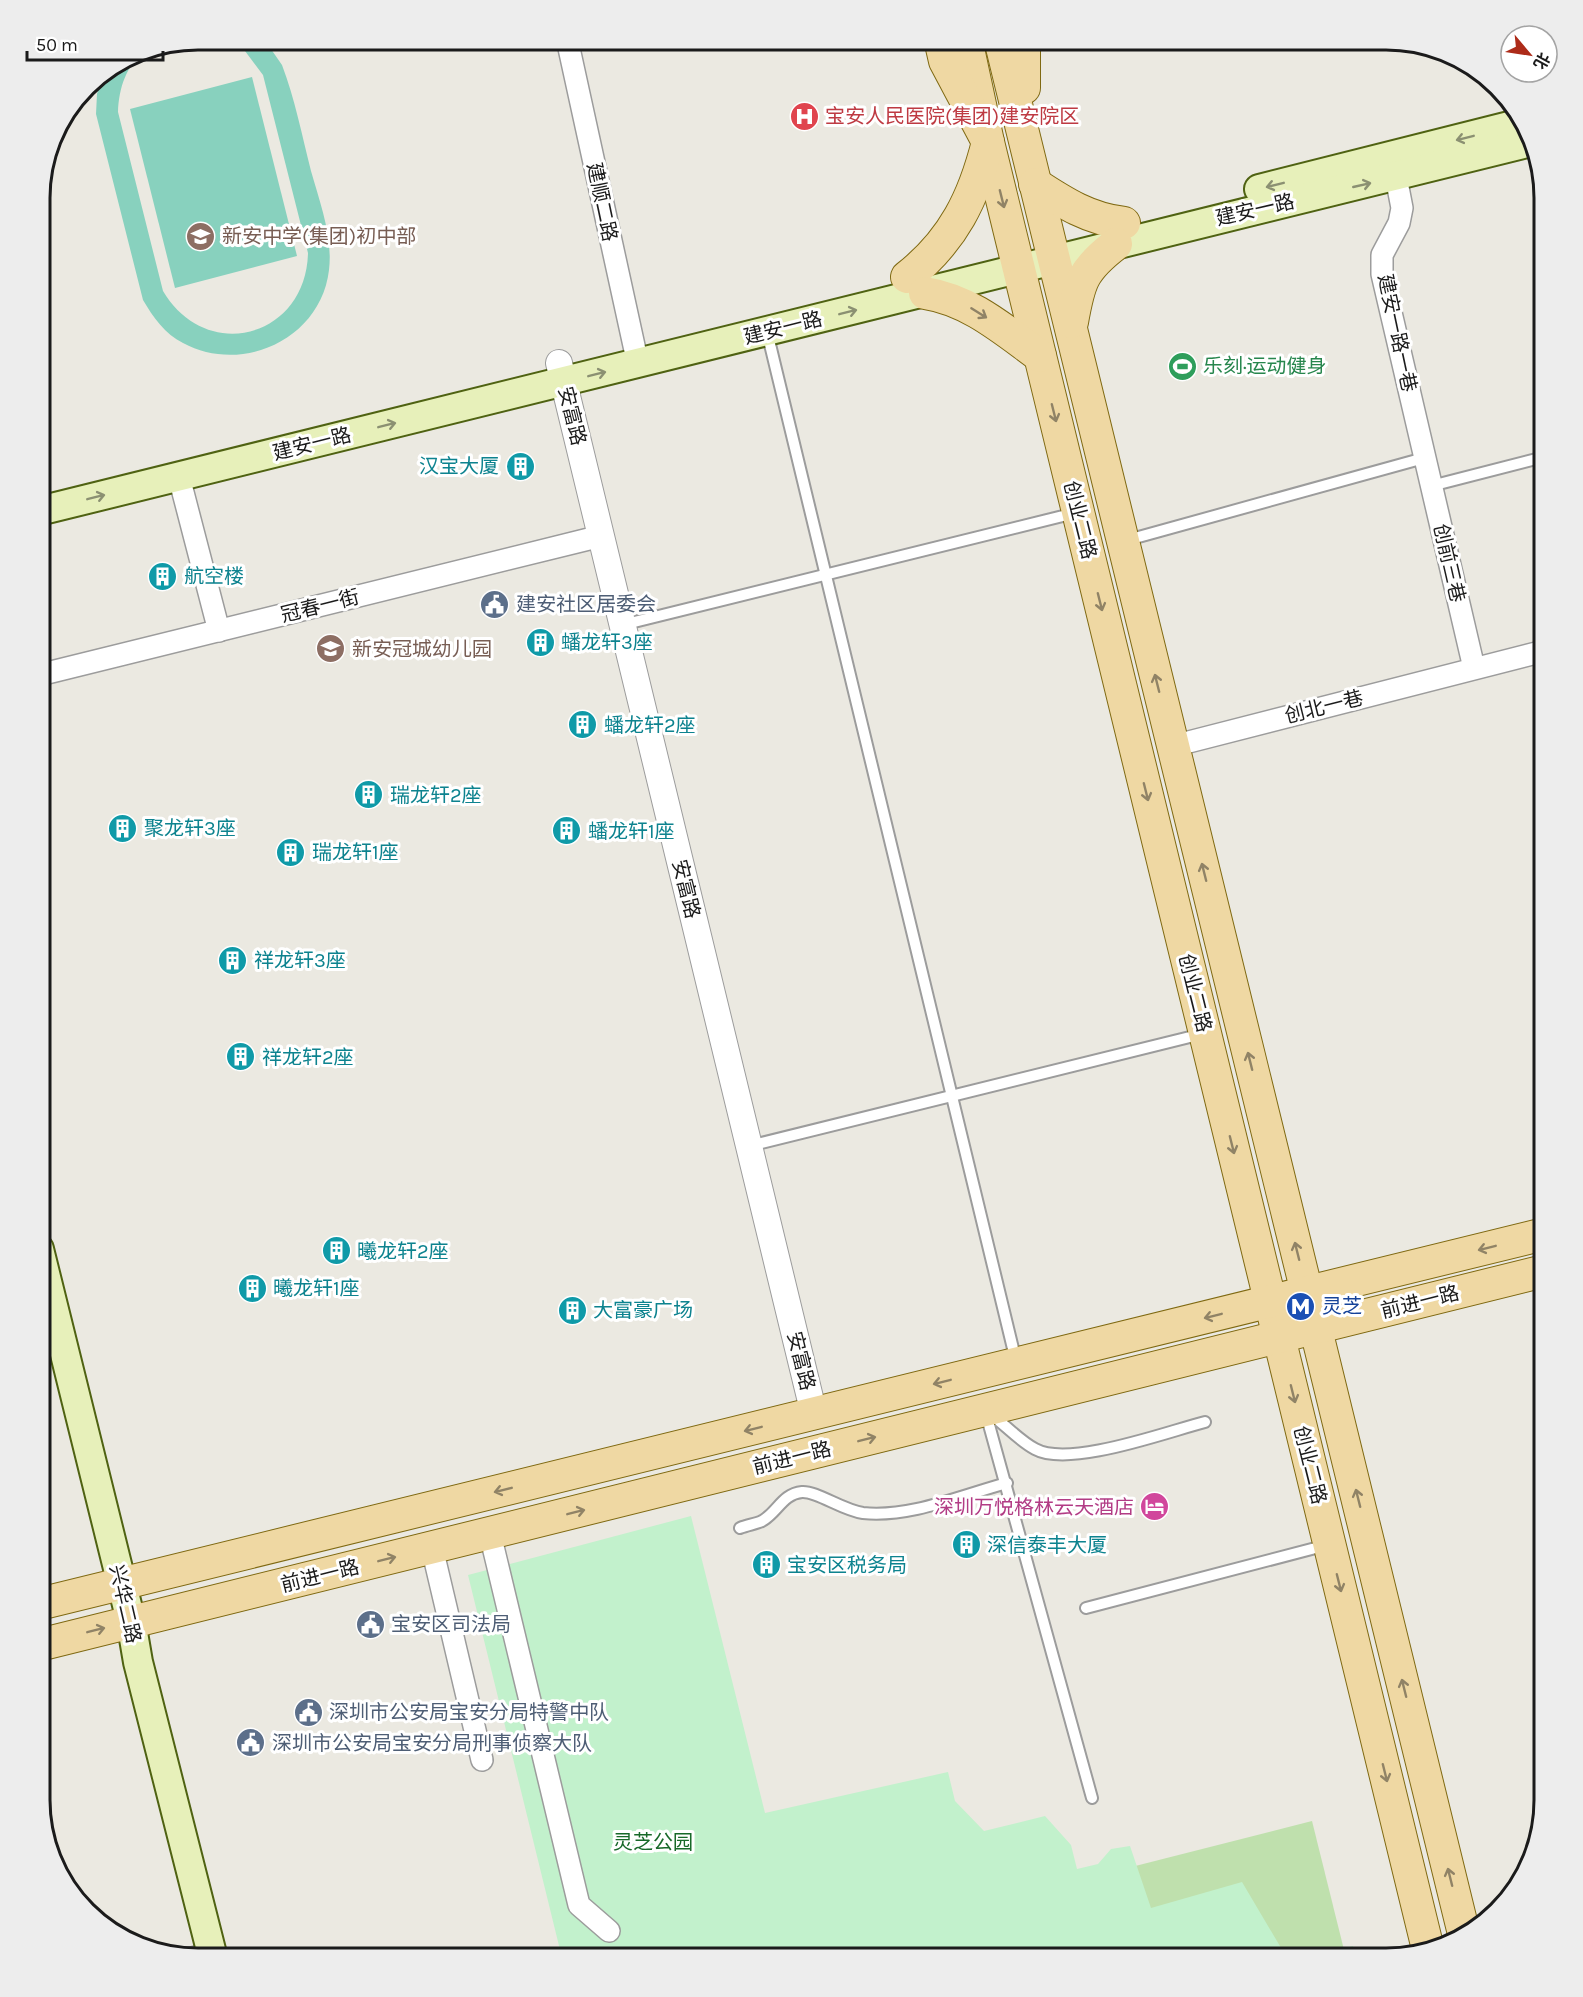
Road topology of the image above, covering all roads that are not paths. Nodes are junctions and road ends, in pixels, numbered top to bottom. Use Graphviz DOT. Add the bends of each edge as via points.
graph roads {
  1 [pos="569,50"];
  2 [pos="942,50"];
  3 [pos="968,50"];
  4 [pos="1003,50"];
  5 [pos="1024,50"];
  6 [pos="1514,125"];
  7 [pos="1023,134"];
  8 [pos="988,142"];
  9 [pos="1523,144"];
  10 [pos="1396,177"];
  11 [pos="1035,184"];
  12 [pos="1120,233"];
  13 [pos="1052,251"];
  14 [pos="1017,260"];
  15 [pos="916,285"];
  16 [pos="1071,329"];
  17 [pos="767,332"];
  18 [pos="635,354"];
  19 [pos="1040,356"];
  20 [pos="561,373"];
  21 [pos="1424,458"];
  22 [pos="1534,460"];
  23 [pos="179,477"];
  24 [pos="1431,486"];
  25 [pos="50,489"];
  26 [pos="50,508"];
  27 [pos="1078,512"];
  28 [pos="601,536"];
  29 [pos="1123,542"];
  30 [pos="825,574"];
  31 [pos="622,625"];
  32 [pos="219,631"];
  33 [pos="1534,653"];
  34 [pos="1474,668"];
  35 [pos="50,672"];
  36 [pos="1173,746"];
  37 [pos="1205,1033"];
  38 [pos="952,1096"];
  39 [pos="749,1146"];
  40 [pos="1534,1236"];
  41 [pos="1534,1274"];
  42 [pos="1307,1293"];
  43 [pos="50,1294"];
  44 [pos="1270,1302"];
  45 [pos="1316,1328"];
  46 [pos="1279,1337"];
  47 [pos="1017,1364"];
  48 [pos="986,1371"];
  49 [pos="988,1408"];
  50 [pos="814,1414"];
  51 [pos="1205,1422"];
  52 [pos="1006,1483"];
  53 [pos="740,1528"];
  54 [pos="490,1534"];
  55 [pos="1329,1544"];
  56 [pos="432,1548"];
  57 [pos="121,1584"];
  58 [pos="50,1601"];
  59 [pos="1086,1608"];
  60 [pos="131,1621"];
  61 [pos="50,1642"];
  62 [pos="482,1760"];
  63 [pos="1092,1798"];
  64 [pos="1462,1926"];
  65 [pos="609,1931"];
  66 [pos="1426,1941"];
  67 [pos="201,1948"];
  1 -- 18 [label="street, 建顺二路"];
  2 -- 8 [label="main road"];
  3 -- 8 [label="main road, 创业二路"];
  4 -- 7 [label="main road, 创业二路"];
  5 -- 7 [label="main road"];
  6 -- 12 [label="main road, 建安一路, one-way"];
  7 -- 11 [label="main road, 创业二路"];
  8 -- 14 [label="main road, 创业二路, one-way"];
  8 -- 15 [label="main road" via="977,186 950,232 923,265"];
  9 -- 10 [label="main road, 建安一路"];
  12 -- 10 [label="main road, 建安一路, one-way"];
  10 -- 21 [label="street, 建安一路一巷" via="1402,208 1399,223 1382,255 1382,274"];
  11 -- 12 [label="main road"];
  11 -- 13 [label="main road, 创业二路"];
  12 -- 13 [label="main road, 建安一路"];
  12 -- 16 [label="main road" via="1079,284"];
  13 -- 14 [label="main road, 建安一路"];
  13 -- 16 [label="main road, 创业二路"];
  14 -- 15 [label="main road, 建安一路"];
  14 -- 19 [label="main road, 创业二路"];
  17 -- 15 [label="main road, 建安一路, one-way"];
  15 -- 18 [label="main road, 建安一路"];
  15 -- 19 [label="main road, one-way" via="964,304"];
  16 -- 29 [label="main road, 创业二路"];
  17 -- 18 [label="main road, 建安一路"];
  17 -- 30 [label="lane"];
  18 -- 20 [label="main road, 建安一路"];
  19 -- 27 [label="main road, 创业二路, one-way"];
  23 -- 20 [label="main road, 建安一路, one-way"];
  20 -- 25 [label="main road, 建安一路"];
  20 -- 28 [label="street, 安富路"];
  21 -- 24 [label="street, 创前三巷"];
  21 -- 29 [label="lane"];
  22 -- 24 [label="lane"];
  26 -- 23 [label="main road, 建安一路, one-way"];
  23 -- 32 [label="street"];
  24 -- 34 [label="street, 创前三巷"];
  27 -- 30 [label="lane"];
  27 -- 37 [label="main road, 创业二路, one-way"];
  28 -- 31 [label="street, 安富路"];
  28 -- 32 [label="street, 冠春一街"];
  36 -- 29 [label="main road, 创业二路, one-way"];
  30 -- 31 [label="lane"];
  30 -- 38 [label="lane"];
  31 -- 39 [label="street, 安富路"];
  32 -- 35 [label="street, 冠春一街"];
  33 -- 34 [label="street, 创北一巷"];
  34 -- 36 [label="street, 创北一巷"];
  42 -- 36 [label="main road, 创业二路, one-way"];
  37 -- 38 [label="lane"];
  37 -- 44 [label="main road, 创业二路, one-way"];
  38 -- 39 [label="lane"];
  38 -- 47 [label="lane"];
  39 -- 50 [label="street, 安富路"];
  40 -- 42 [label="main road, 前进一路, one-way"];
  41 -- 45 [label="main road, 前进一路"];
  42 -- 44 [label="main road, 前进一路"];
  42 -- 45 [label="main road, 创业二路"];
  43 -- 57 [label="main road, 兴华二路"];
  44 -- 46 [label="main road, 创业二路"];
  44 -- 47 [label="main road, 前进一路, one-way"];
  45 -- 46 [label="main road, 前进一路"];
  64 -- 45 [label="main road, 创业二路, one-way"];
  46 -- 49 [label="main road, 前进一路"];
  46 -- 55 [label="main road, 创业二路, one-way"];
  47 -- 48 [label="main road, 前进一路"];
  48 -- 49 [label="main road" via="997,1374 1004,1384 1004,1396"];
  48 -- 50 [label="main road, 前进一路, one-way"];
  49 -- 51 [label="lane" via="1035,1449 1057,1456 1080,1455"];
  49 -- 52 [label="lane"];
  54 -- 49 [label="main road, 前进一路, one-way"];
  50 -- 57 [label="main road, 前进一路, one-way"];
  52 -- 53 [label="lane" via="900,1512 842,1509 804,1491 790,1495 762,1521"];
  52 -- 63 [label="lane"];
  54 -- 56 [label="main road, 前进一路"];
  54 -- 65 [label="street" via="579,1905"];
  55 -- 59 [label="lane"];
  55 -- 66 [label="main road, 创业二路, one-way"];
  60 -- 56 [label="main road, 前进一路, one-way"];
  56 -- 62 [label="street"];
  57 -- 58 [label="main road, 前进一路"];
  57 -- 60 [label="main road, 兴华二路"];
  61 -- 60 [label="main road, 前进一路, one-way"];
  60 -- 67 [label="main road, 兴华二路"];
}
